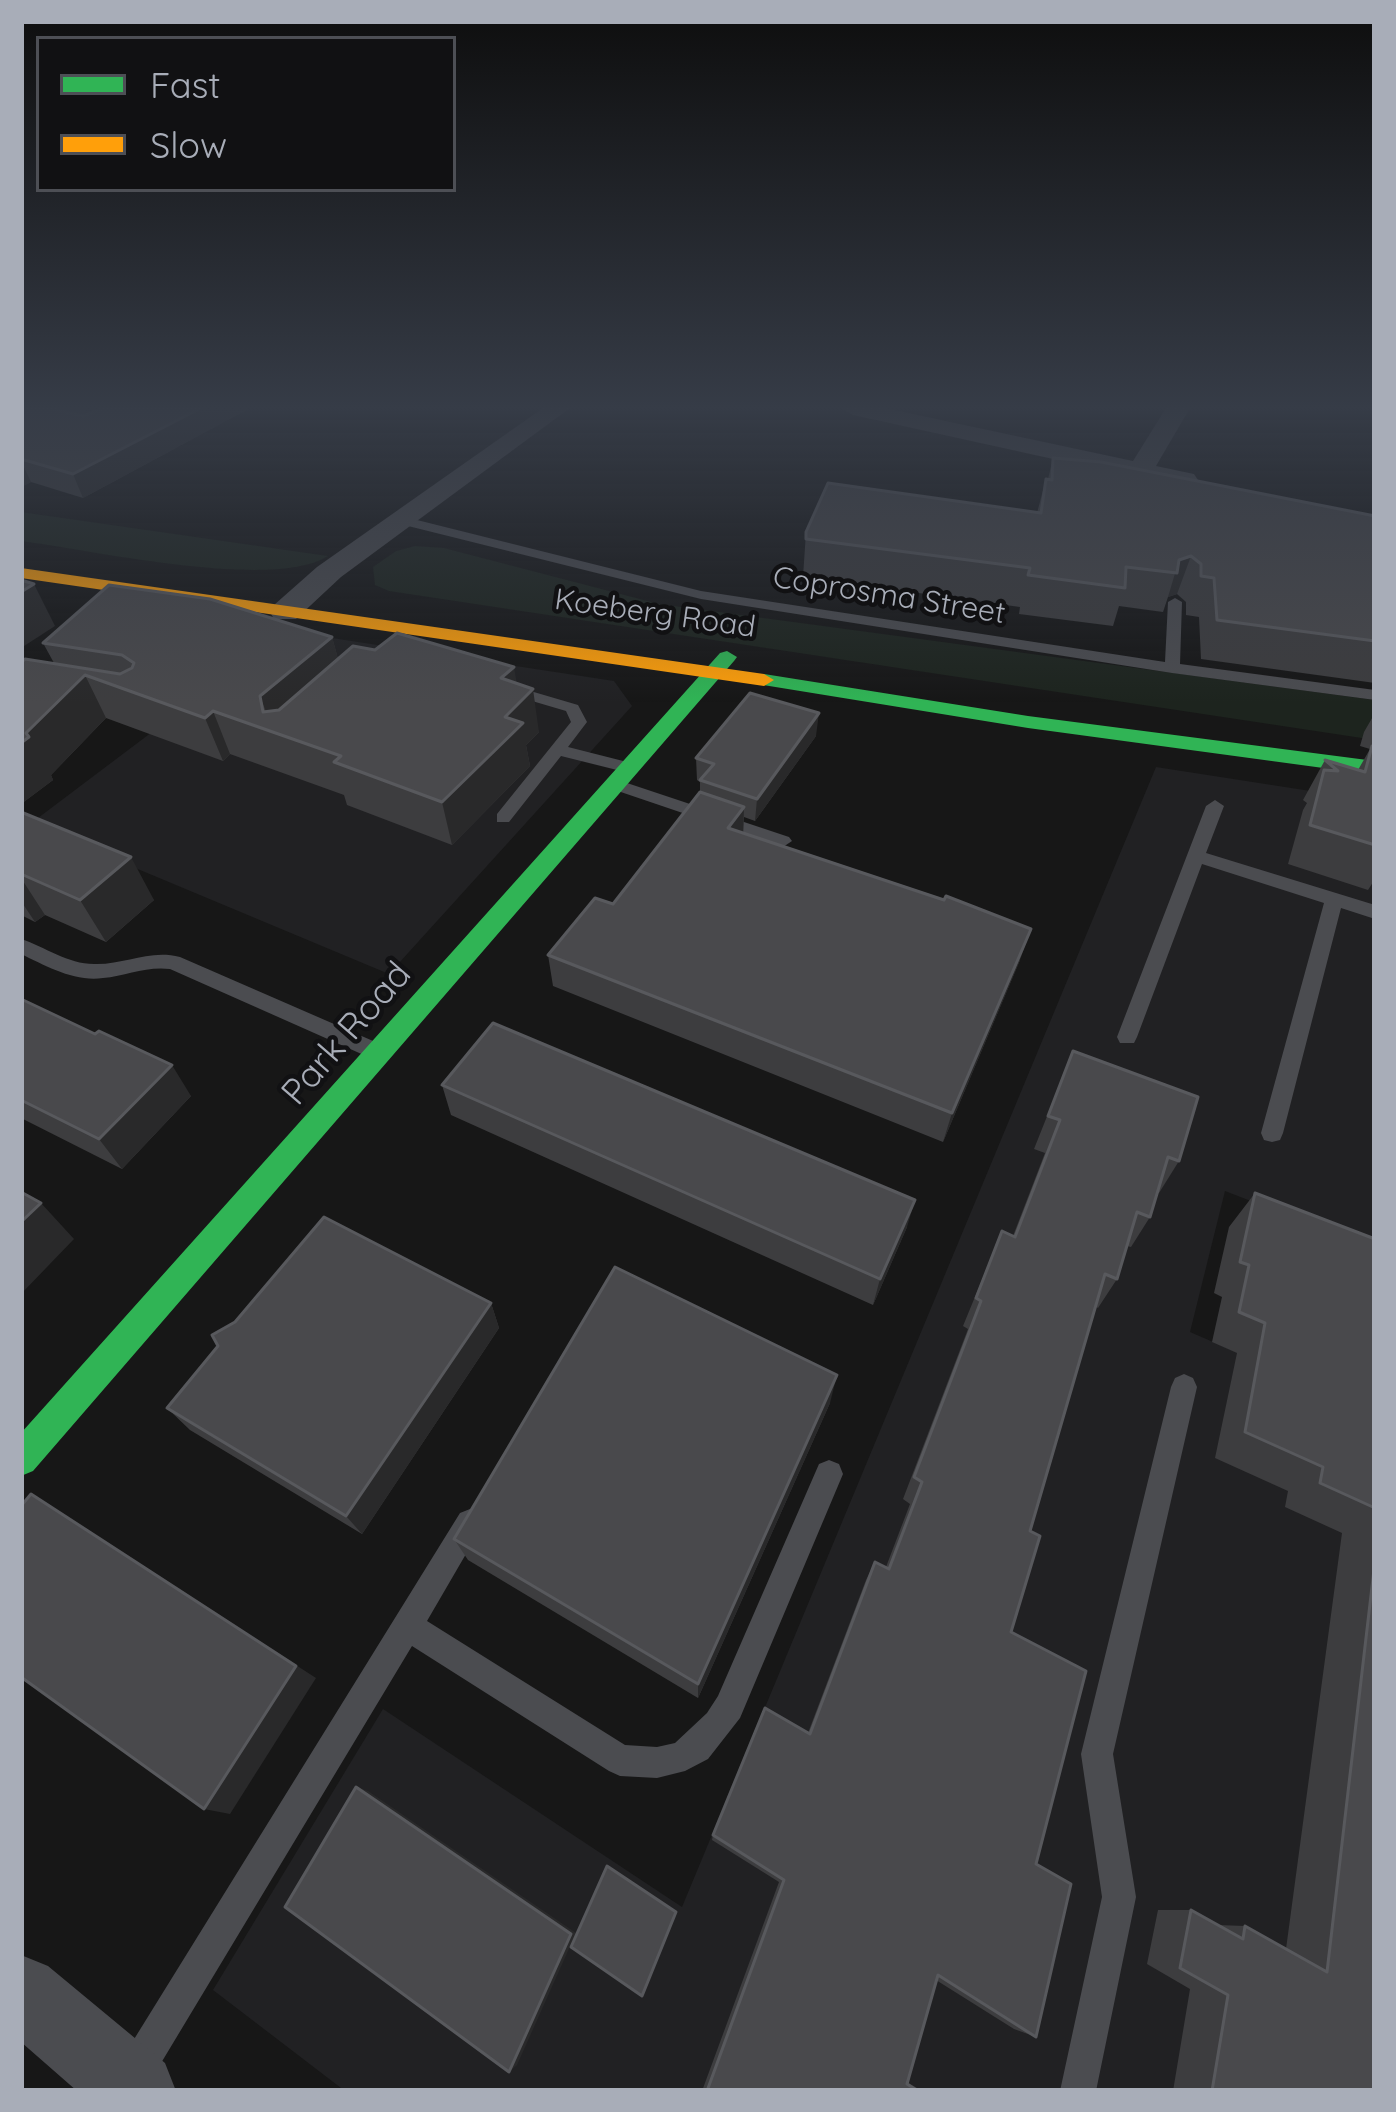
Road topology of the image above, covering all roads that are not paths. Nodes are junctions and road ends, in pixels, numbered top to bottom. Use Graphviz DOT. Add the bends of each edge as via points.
graph roads {
  1 [pos="420,507"];
  2 [pos="401,520"];
  3 [pos="21,556"];
  4 [pos="21,573"];
  5 [pos="1175,602"];
  6 [pos="294,605"];
  7 [pos="721,665"];
  8 [pos="1172,668"];
  9 [pos="500,687"];
  10 [pos="1375,695"];
  11 [pos="559,750"];
  12 [pos="1375,768"];
  13 [pos="622,776"];
  14 [pos="1215,806"];
  15 [pos="503,818"];
  16 [pos="783,842"];
  17 [pos="1196,856"];
  18 [pos="1334,899"];
  19 [pos="1375,912"];
  20 [pos="21,946"];
  21 [pos="1127,1037"];
  22 [pos="378,1053"];
  23 [pos="1273,1133"];
  24 [pos="1184,1387"];
  25 [pos="21,1459"];
  26 [pos="829,1474"];
  27 [pos="479,1507"];
  28 [pos="407,1626"];
  29 [pos="21,1993"];
  30 [pos="132,2087"];
  31 [pos="1078,2091"];
  1 -- 2 [label="street"];
  2 -- 6 [label="street"];
  2 -- 8 [label="lane, Coprosma Street" via="701,595"];
  3 -- 6 [label="main road, Koeberg Road"];
  4 -- 6 [label="main road, Koeberg Road"];
  5 -- 8 [label="lane"];
  6 -- 7 [label="main road, Koeberg Road"];
  7 -- 12 [label="main road, Koeberg Road" via="1192,733"];
  7 -- 13 [label="main road, Park Road"];
  8 -- 10 [label="lane, Coprosma Street"];
  9 -- 11 [label="lane" via="572,708 579,722"];
  11 -- 13 [label="lane"];
  11 -- 15 [label="lane"];
  13 -- 16 [label="lane"];
  13 -- 22 [label="main road, Park Road"];
  14 -- 17 [label="lane"];
  17 -- 18 [label="lane"];
  17 -- 21 [label="lane"];
  18 -- 19 [label="lane"];
  18 -- 23 [label="lane"];
  20 -- 22 [label="lane" via="91,972 173,962"];
  22 -- 25 [label="main road, Park Road"];
  24 -- 31 [label="lane" via="1097,1754 1119,1897"];
  26 -- 28 [label="lane" via="729,1707 686,1756 652,1766 620,1760"];
  27 -- 28 [label="lane"];
  28 -- 30 [label="lane"];
  29 -- 30 [label="street"];
}
